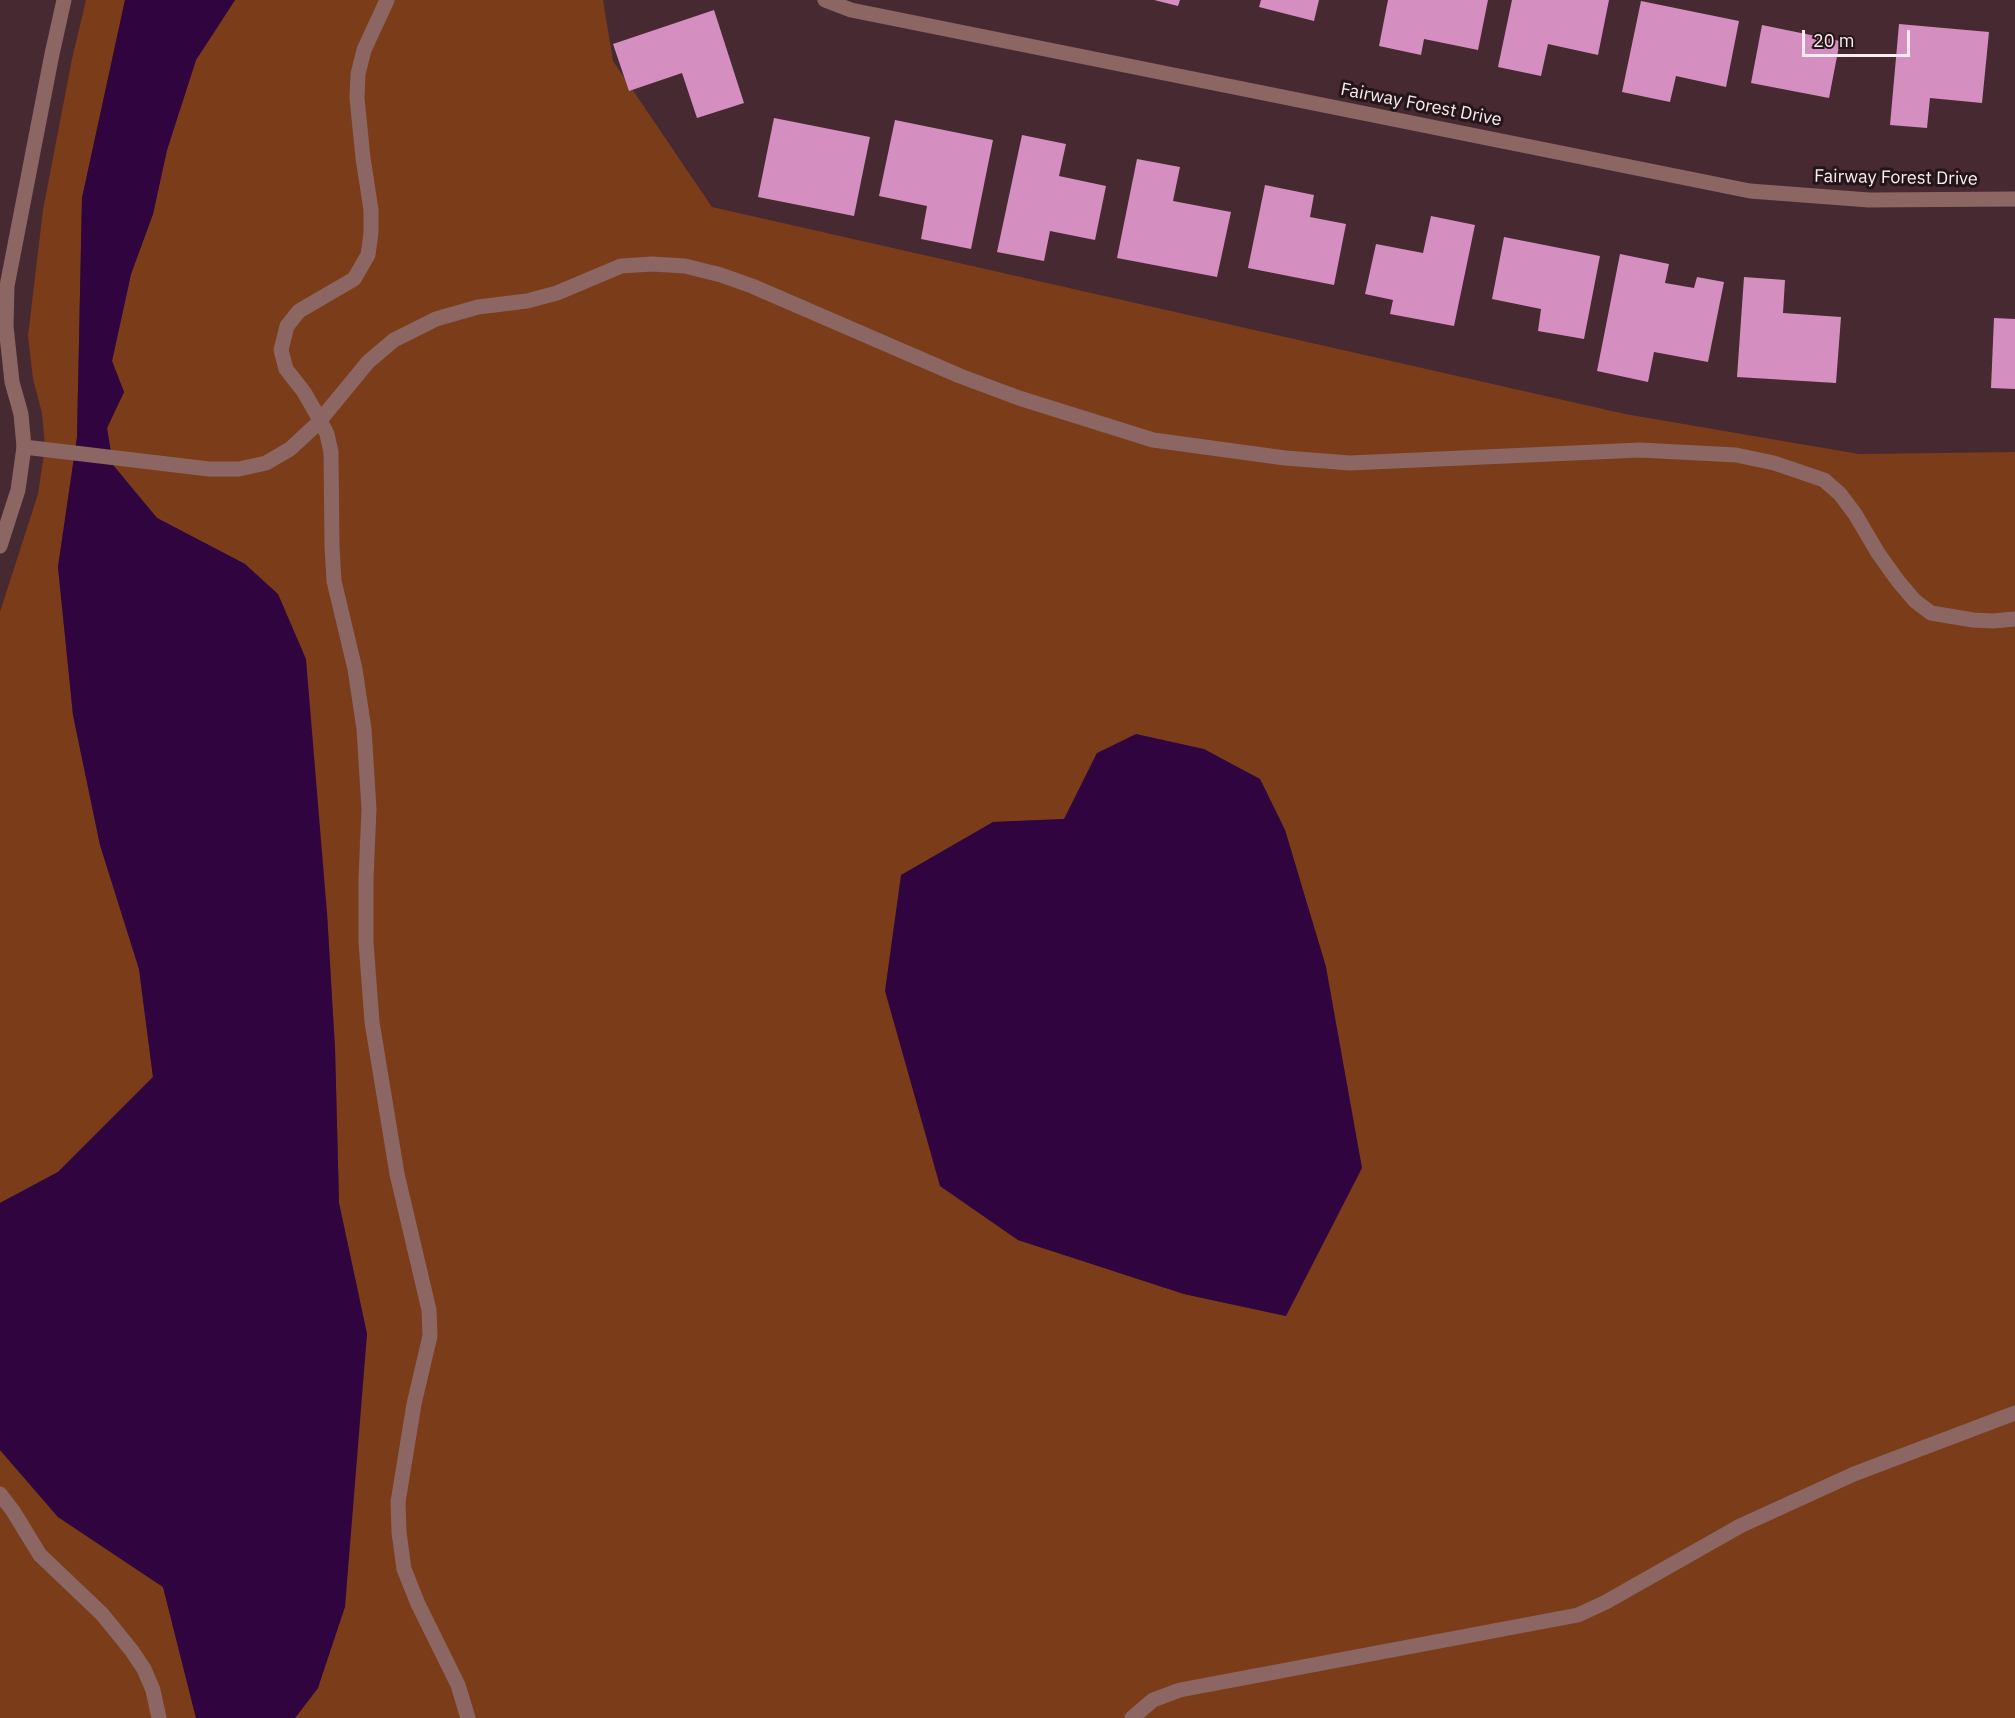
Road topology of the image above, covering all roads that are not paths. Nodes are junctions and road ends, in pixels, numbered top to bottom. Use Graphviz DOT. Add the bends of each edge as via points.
graph roads {
  1 [pos="64,0"];
  2 [pos="387,0"];
  3 [pos="825,0"];
  4 [pos="2015,199"];
  5 [pos="320,420"];
  6 [pos="24,447"];
  7 [pos="0,546"];
  8 [pos="2015,619"];
  9 [pos="2015,1413"];
  10 [pos="0,1494"];
  11 [pos="159,1718"];
  12 [pos="468,1718"];
  13 [pos="1132,1718"];
  1 -- 6 [label="street" via="8,286 6,327"];
  2 -- 5 [label="street" via="364,50 358,74 357,98 371,210 368,255 354,279 299,311 287,326 281,350 286,369"];
  3 -- 4 [label="street, Fairway Forest Drive" via="851,10 1750,191 1869,200"];
  5 -- 6 [label="street" via="290,449 266,463 239,469 209,469"];
  5 -- 8 [label="street" via="368,362 394,340 436,320 478,307 557,293 621,266 685,266 752,286 1019,398 1153,440 1350,463 1640,450 1736,455 1774,463 1824,480 1840,494 1898,581 1932,613 1973,620"];
  5 -- 12 [label="street" via="331,452 334,581 355,669 364,729 369,809 366,942 372,1022 398,1174 429,1310 430,1336 398,1502 399,1532 404,1569 458,1685"];
  6 -- 7 [label="street" via="18,490"];
  9 -- 13 [label="street" via="1854,1474 1720,1537 1578,1615 1180,1690 1153,1700"];
  10 -- 11 [label="street" via="40,1555 102,1614 132,1651 153,1690"];
}
